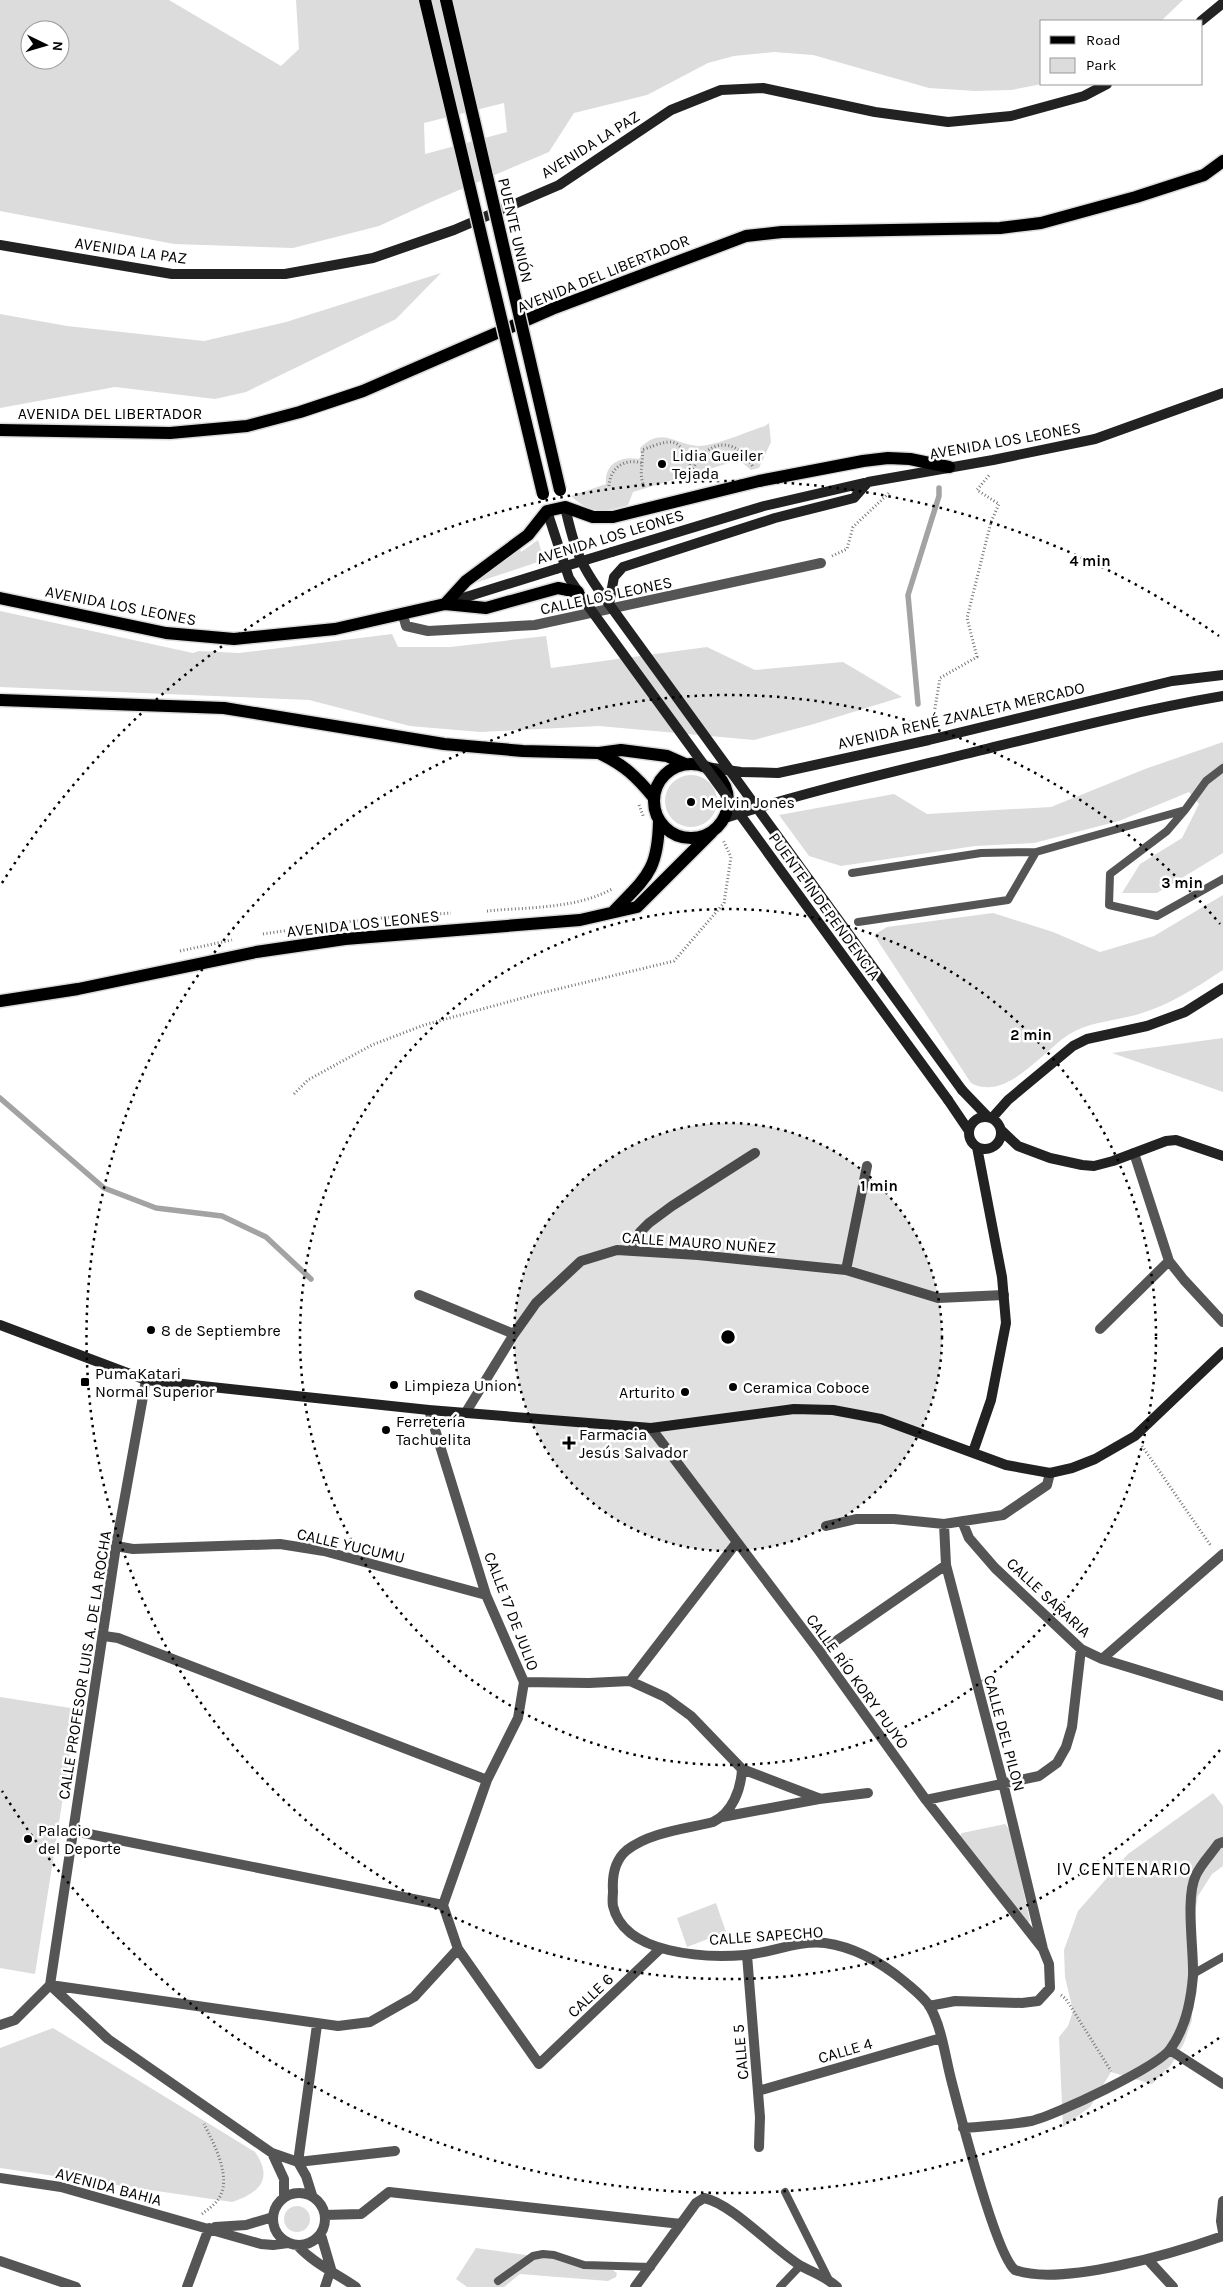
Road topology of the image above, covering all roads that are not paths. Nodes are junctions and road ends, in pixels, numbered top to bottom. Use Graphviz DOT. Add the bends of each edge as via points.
graph roads {
  1 [pos="425,0"];
  2 [pos="446,0"];
  3 [pos="1223,3"];
  4 [pos="1202,20"];
  5 [pos="1105,85"];
  6 [pos="1223,161"];
  7 [pos="0,245"];
  8 [pos="1223,393"];
  9 [pos="0,430"];
  10 [pos="949,467"];
  11 [pos="868,482"];
  12 [pos="564,507"];
  13 [pos="547,510"];
  14 [pos="821,563"];
  15 [pos="578,592"];
  16 [pos="0,598"];
  17 [pos="444,604"];
  18 [pos="610,604"];
  19 [pos="402,615"];
  20 [pos="1223,675"];
  21 [pos="1223,696"];
  22 [pos="0,700"];
  23 [pos="599,753"];
  24 [pos="685,764"];
  25 [pos="706,766"];
  26 [pos="1223,768"];
  27 [pos="654,798"];
  28 [pos="1185,810"];
  29 [pos="659,821"];
  30 [pos="718,826"];
  31 [pos="1036,852"];
  32 [pos="852,873"];
  33 [pos="1223,879"];
  34 [pos="613,912"];
  35 [pos="858,922"];
  36 [pos="1223,988"];
  37 [pos="0,1001"];
  38 [pos="990,1117"];
  39 [pos="1001,1130"];
  40 [pos="969,1131"];
  41 [pos="977,1146"];
  42 [pos="1134,1153"];
  43 [pos="755,1154"];
  44 [pos="1223,1156"];
  45 [pos="867,1166"];
  46 [pos="632,1251"];
  47 [pos="1169,1261"];
  48 [pos="846,1270"];
  49 [pos="418,1295"];
  50 [pos="1004,1295"];
  51 [pos="1223,1322"];
  52 [pos="0,1325"];
  53 [pos="1100,1329"];
  54 [pos="514,1334"];
  55 [pos="1223,1352"];
  56 [pos="146,1380"];
  57 [pos="429,1410"];
  58 [pos="466,1412"];
  59 [pos="651,1428"];
  60 [pos="973,1452"];
  61 [pos="1050,1473"];
  62 [pos="962,1521"];
  63 [pos="944,1524"];
  64 [pos="826,1526"];
  65 [pos="737,1542"];
  66 [pos="116,1546"];
  67 [pos="1221,1556"];
  68 [pos="946,1564"];
  69 [pos="486,1595"];
  70 [pos="104,1636"];
  71 [pos="1081,1649"];
  72 [pos="820,1652"];
  73 [pos="1102,1659"];
  74 [pos="630,1680"];
  75 [pos="524,1682"];
  76 [pos="1223,1696"];
  77 [pos="742,1769"];
  78 [pos="487,1780"];
  79 [pos="1004,1783"];
  80 [pos="868,1794"];
  81 [pos="819,1799"];
  82 [pos="926,1800"];
  83 [pos="722,1818"];
  84 [pos="74,1831"];
  85 [pos="1223,1842"];
  86 [pos="443,1905"];
  87 [pos="661,1948"];
  88 [pos="458,1949"];
  89 [pos="1043,1949"];
  90 [pos="747,1955"];
  91 [pos="1223,1957"];
  92 [pos="1193,1974"];
  93 [pos="50,1985"];
  94 [pos="929,2006"];
  95 [pos="0,2025"];
  96 [pos="317,2025"];
  97 [pos="941,2038"];
  98 [pos="1170,2050"];
  99 [pos="1223,2084"];
  100 [pos="758,2091"];
  101 [pos="964,2128"];
  102 [pos="759,2147"];
  103 [pos="394,2151"];
  104 [pos="272,2153"];
  105 [pos="298,2162"];
  106 [pos="0,2178"];
  107 [pos="785,2192"];
  108 [pos="312,2195"];
  109 [pos="284,2196"];
  110 [pos="1223,2200"];
  111 [pos="325,2215"];
  112 [pos="273,2217"];
  113 [pos="681,2224"];
  114 [pos="209,2228"];
  115 [pos="1223,2234"];
  116 [pos="320,2235"];
  117 [pos="293,2244"];
  118 [pos="0,2262"];
  119 [pos="1150,2262"];
  120 [pos="800,2266"];
  121 [pos="651,2267"];
  122 [pos="331,2269"];
  123 [pos="828,2278"];
  124 [pos="498,2281"];
  125 [pos="76,2287"];
  126 [pos="187,2287"];
  127 [pos="325,2287"];
  128 [pos="356,2287"];
  129 [pos="635,2287"];
  130 [pos="780,2287"];
  131 [pos="837,2287"];
  132 [pos="1173,2287"];
  1 -- 13 [label="main road, bridge"];
  2 -- 12 [label="main road, PUENTE UNIÓN, bridge"];
  3 -- 4 [label="main road"];
  5 -- 7 [label="main road, AVENIDA LA PAZ" via="1084,96 1011,116 948,122 875,112 763,88 721,90 671,110 559,185 454,230 374,258 285,274 172,274"];
  6 -- 9 [label="main road, AVENIDA DEL LIBERTADOR" via="1204,175 1041,223 1000,228 782,232 746,236 552,309 363,391 247,426 170,432"];
  8 -- 10 [label="main road, AVENIDA LOS LEONES" via="1095,440"];
  10 -- 11 [label="main road, AVENIDA LOS LEONES"];
  10 -- 12 [label="main road" via="888,458 759,481 613,517 593,517"];
  11 -- 17 [label="main road, AVENIDA LOS LEONES, bridge" via="764,506"];
  11 -- 18 [label="main road" via="854,498 766,521 622,567 614,577"];
  12 -- 13 [label="main road"];
  12 -- 18 [label="main road, PUENTE UNIÓN" via="580,560"];
  13 -- 15 [label="main road" via="569,578"];
  13 -- 17 [label="main road" via="528,535 466,581"];
  14 -- 19 [label="street, CALLE LOS LEONES" via="534,625 428,631 406,626"];
  15 -- 17 [label="main road" via="548,590 486,608"];
  15 -- 40 [label="main road, PUENTE INDEPENDENCIA, bridge"];
  16 -- 19 [label="main road, AVENIDA LOS LEONES" via="166,633 234,639 335,629"];
  17 -- 19 [label="main road, AVENIDA LOS LEONES"];
  18 -- 38 [label="main road, PUENTE INDEPENDENCIA, bridge" via="962,1090"];
  20 -- 25 [label="main road, AVENIDA RENÉ ZAVALETA MERCADO" via="1172,681 778,773 741,772"];
  21 -- 30 [label="main road" via="1013,742 808,792"];
  22 -- 23 [label="main road" via="224,708 444,744"];
  23 -- 24 [label="main road" via="622,750 667,756"];
  23 -- 27 [label="main road" via="636,776"];
  24 -- 25 [label="main road"];
  24 -- 27 [label="main road" via="664,776"];
  25 -- 30 [label="main road" via="722,779 726,788 728,808"];
  26 -- 28 [label="lane" via="1206,781"];
  27 -- 29 [label="main road"];
  28 -- 31 [label="lane"];
  28 -- 33 [label="lane" via="1167,831 1110,874 1110,904 1157,916"];
  29 -- 30 [label="main road" via="674,835 686,838 700,838"];
  29 -- 34 [label="main road" via="653,865 641,884"];
  30 -- 34 [label="main road, AVENIDA LOS LEONES" via="637,907"];
  31 -- 32 [label="lane" via="981,853"];
  31 -- 35 [label="lane" via="1008,900"];
  34 -- 37 [label="main road, AVENIDA LOS LEONES" via="580,920 345,939 256,952 78,989"];
  36 -- 38 [label="main road" via="1185,1012 1147,1026 1087,1039 1073,1046"];
  38 -- 39 [label="main road"];
  38 -- 40 [label="main road" via="977,1118"];
  39 -- 41 [label="main road" via="996,1144 987,1149"];
  39 -- 42 [label="main road" via="1018,1146 1082,1165 1094,1166"];
  40 -- 41 [label="main road"];
  41 -- 50 [label="main road"];
  42 -- 44 [label="main road" via="1176,1140"];
  42 -- 47 [label="street"];
  43 -- 46 [label="street" via="649,1223 640,1232"];
  45 -- 48 [label="street"];
  46 -- 48 [label="street, CALLE MAURO NUÑEZ"];
  46 -- 54 [label="street, CALLE MAURO NUÑEZ" via="617,1250 581,1261 536,1303"];
  47 -- 51 [label="street"];
  47 -- 53 [label="street"];
  48 -- 50 [label="street, CALLE MAURO NUÑEZ" via="938,1298"];
  49 -- 54 [label="street"];
  50 -- 60 [label="main road" via="1006,1323 1002,1353 991,1400"];
  52 -- 56 [label="main road"];
  54 -- 58 [label="street, CALLE MAURO NUÑEZ"];
  55 -- 61 [label="main road" via="1135,1436 1095,1459"];
  56 -- 57 [label="main road"];
  56 -- 66 [label="street, CALLE PROFESOR LUIS A. DE LA ROCHA"];
  57 -- 58 [label="main road"];
  57 -- 69 [label="street, CALLE 17 DE JULIO"];
  58 -- 59 [label="main road"];
  59 -- 60 [label="main road" via="794,1409 833,1410 881,1420"];
  59 -- 65 [label="street, CALLE RÍO KORY PUJYO"];
  60 -- 61 [label="main road" via="1006,1465"];
  61 -- 62 [label="street" via="1046,1485 1003,1515"];
  62 -- 63 [label="street"];
  62 -- 71 [label="street, CALLE SARARIA" via="969,1538 995,1568"];
  63 -- 64 [label="street" via="856,1519"];
  63 -- 68 [label="street, CALLE DEL PILON"];
  65 -- 72 [label="street, CALLE RÍO KORY PUJYO"];
  65 -- 74 [label="street"];
  66 -- 69 [label="street, CALLE YUCUMU" via="133,1549 280,1544 324,1551"];
  66 -- 70 [label="street, CALLE PROFESOR LUIS A. DE LA ROCHA"];
  67 -- 73 [label="street"];
  68 -- 72 [label="street"];
  68 -- 79 [label="street, CALLE DEL PILON"];
  69 -- 75 [label="street, CALLE 17 DE JULIO"];
  70 -- 78 [label="street" via="118,1638"];
  70 -- 84 [label="street, CALLE PROFESOR LUIS A. DE LA ROCHA"];
  71 -- 73 [label="street, CALLE SARARIA"];
  71 -- 79 [label="street" via="1072,1727 1057,1763 1040,1776"];
  72 -- 82 [label="street, CALLE RÍO KORY PUJYO"];
  73 -- 76 [label="street, CALLE SARARIA"];
  74 -- 75 [label="street"];
  74 -- 77 [label="street" via="665,1697 691,1716"];
  75 -- 78 [label="street, CALLE 17 DE JULIO" via="518,1718"];
  77 -- 81 [label="street"];
  77 -- 83 [label="street" via="736,1797"];
  78 -- 86 [label="street, CALLE 17 DE JULIO"];
  79 -- 82 [label="street"];
  79 -- 89 [label="street, CALLE DEL PILON"];
  80 -- 81 [label="street, CALLE SAPECHO"];
  81 -- 83 [label="street, CALLE SAPECHO"];
  82 -- 89 [label="street, CALLE RÍO KORY PUJYO"];
  83 -- 87 [label="street, CALLE SAPECHO" via="639,1841 622,1854 615,1868 613,1907 625,1927 638,1938"];
  84 -- 86 [label="street"];
  84 -- 93 [label="street, CALLE PROFESOR LUIS A. DE LA ROCHA"];
  85 -- 92 [label="street" via="1218,1844 1195,1875 1192,1898"];
  86 -- 88 [label="street"];
  87 -- 88 [label="street, CALLE 6" via="539,2064"];
  87 -- 90 [label="street, CALLE SAPECHO" via="692,1955"];
  88 -- 96 [label="street" via="414,1997 370,2022"];
  89 -- 94 [label="street, CALLE DEL PILON" via="1049,1964 1050,1988 1038,2001 955,2001"];
  90 -- 94 [label="street, CALLE SAPECHO" via="790,1945 822,1943 848,1948 880,1964 905,1982"];
  90 -- 100 [label="street, CALLE 5"];
  91 -- 92 [label="lane"];
  92 -- 98 [label="street" via="1190,2003"];
  93 -- 95 [label="street" via="15,2020"];
  93 -- 96 [label="street"];
  93 -- 104 [label="street" via="108,2039"];
  94 -- 97 [label="street, CALLE SAPECHO"];
  96 -- 105 [label="street"];
  97 -- 100 [label="street, CALLE 4"];
  97 -- 101 [label="street, CALLE SAPECHO"];
  98 -- 99 [label="street"];
  98 -- 101 [label="street" via="1146,2068 1032,2120"];
  100 -- 102 [label="street, CALLE 5"];
  101 -- 119 [label="street, CALLE SAPECHO" via="1002,2247 1014,2269 1034,2278 1055,2282 1106,2277"];
  103 -- 105 [label="street"];
  104 -- 105 [label="street"];
  104 -- 109 [label="street" via="284,2179"];
  105 -- 108 [label="street"];
  106 -- 114 [label="street, AVENIDA BAHIA" via="61,2187"];
  107 -- 123 [label="lane"];
  108 -- 109 [label="street" via="303,2192"];
  108 -- 111 [label="street" via="321,2203"];
  109 -- 112 [label="street" via="278,2202"];
  110 -- 115 [label="street" via="1220,2221"];
  111 -- 113 [label="street" via="361,2214 388,2192"];
  111 -- 116 [label="street"];
  112 -- 114 [label="street, AVENIDA BAHIA" via="246,2225"];
  112 -- 117 [label="street" via="274,2227 280,2236"];
  113 -- 120 [label="street" via="696,2203 704,2198 713,2200"];
  113 -- 121 [label="street"];
  114 -- 117 [label="street, AVENIDA BAHIA" via="261,2244"];
  114 -- 126 [label="street"];
  115 -- 119 [label="street"];
  116 -- 117 [label="street" via="310,2243"];
  116 -- 122 [label="street"];
  117 -- 122 [label="street" via="314,2261"];
  118 -- 125 [label="street"];
  119 -- 132 [label="street"];
  120 -- 123 [label="street"];
  120 -- 130 [label="lane"];
  121 -- 124 [label="lane" via="584,2265 543,2254 533,2256"];
  121 -- 129 [label="street"];
  122 -- 127 [label="street"];
  122 -- 128 [label="street"];
  123 -- 131 [label="street"];
}
